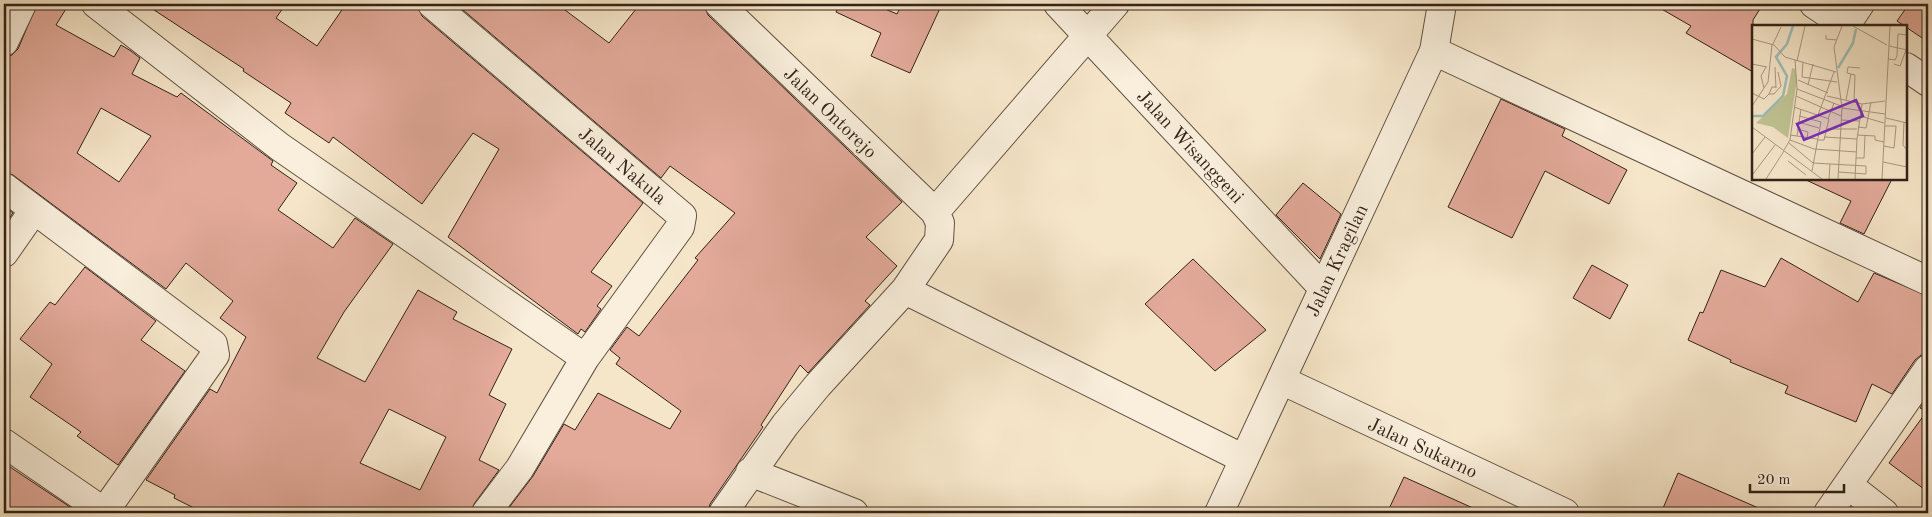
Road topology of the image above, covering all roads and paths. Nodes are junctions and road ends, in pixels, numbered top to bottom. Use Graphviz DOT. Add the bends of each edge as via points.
graph roads {
  1 [pos="22,4"];
  2 [pos="96,4"];
  3 [pos="432,4"];
  4 [pos="719,4"];
  5 [pos="1058,4"];
  6 [pos="1115,4"];
  7 [pos="1442,4"];
  8 [pos="1814,4"];
  9 [pos="1851,18"];
  10 [pos="1087,35"];
  11 [pos="4,42"];
  12 [pos="1434,51"];
  13 [pos="1907,68"];
  14 [pos="1928,82"];
  15 [pos="4,187"];
  16 [pos="34,210"];
  17 [pos="938,218"];
  18 [pos="4,253"];
  19 [pos="1928,281"];
  20 [pos="1323,288"];
  21 [pos="905,290"];
  22 [pos="585,358"];
  23 [pos="1928,369"];
  24 [pos="1281,380"];
  25 [pos="4,443"];
  26 [pos="1244,459"];
  27 [pos="750,472"];
  28 [pos="1848,485"];
  29 [pos="105,513"];
  30 [pos="486,513"];
  31 [pos="723,513"];
  32 [pos="854,513"];
  33 [pos="1219,513"];
  34 [pos="1565,513"];
  35 [pos="1828,513"];
  36 [pos="1884,513"];
  1 -- 11 [label="street"];
  2 -- 22 [label="street" via="280,147"];
  3 -- 22 [label="street, Jalan Nakula" via="682,216 680,227"];
  4 -- 17 [label="street, Jalan Ontorejo"];
  5 -- 10 [label="street, Jalan Wisanggeni"];
  6 -- 10 [label="street"];
  7 -- 12 [label="street, Jalan Kragilan"];
  8 -- 9 [label="street"];
  10 -- 17 [label="street"];
  10 -- 20 [label="street, Jalan Wisanggeni"];
  12 -- 19 [label="street"];
  12 -- 20 [label="street, Jalan Kragilan"];
  13 -- 14 [label="street"];
  15 -- 16 [label="street"];
  16 -- 18 [label="street"];
  16 -- 29 [label="street" via="215,348 215,354"];
  17 -- 21 [label="street" via="939,240"];
  20 -- 24 [label="street, Jalan Kragilan"];
  21 -- 26 [label="street"];
  21 -- 27 [label="street" via="818,384"];
  22 -- 30 [label="street" via="520,468"];
  23 -- 28 [label="street"];
  24 -- 26 [label="street, Jalan Kragilan"];
  24 -- 34 [label="street, Jalan Sukarno"];
  25 -- 29 [label="street"];
  26 -- 33 [label="street, Jalan Kragilan"];
  27 -- 31 [label="street"];
  27 -- 32 [label="street"];
  28 -- 35 [label="street"];
  28 -- 36 [label="street"];
}
